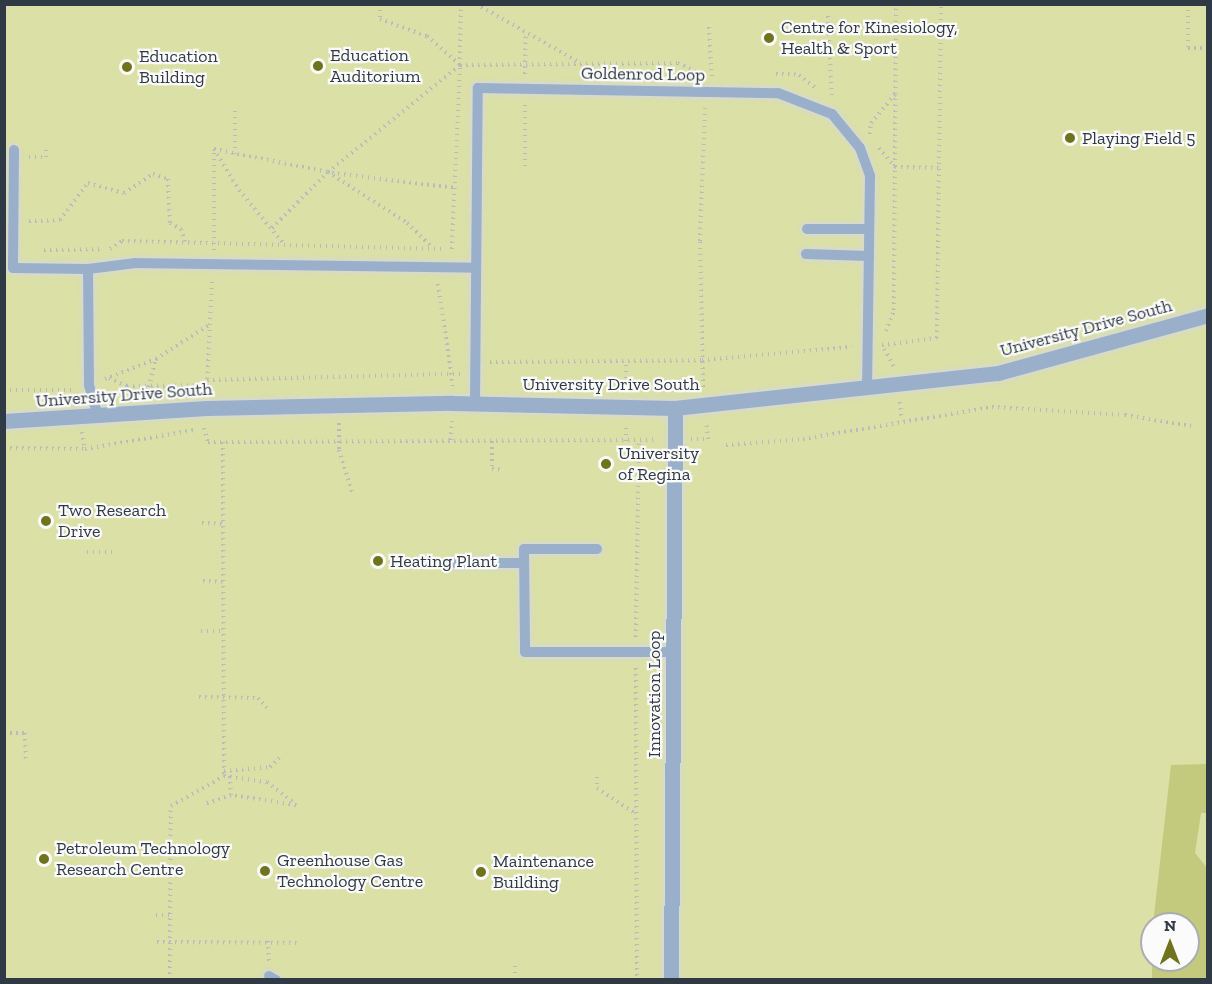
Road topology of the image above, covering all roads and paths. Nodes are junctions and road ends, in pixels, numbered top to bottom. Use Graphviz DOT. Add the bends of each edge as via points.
graph roads {
  1 [pos="380,4"];
  2 [pos="461,4"];
  3 [pos="476,4"];
  4 [pos="896,4"];
  5 [pos="941,4"];
  6 [pos="1188,4"];
  7 [pos="828,16"];
  8 [pos="710,27"];
  9 [pos="1208,48"];
  10 [pos="578,62"];
  11 [pos="460,65"];
  12 [pos="712,73"];
  13 [pos="723,73"];
  14 [pos="767,74"];
  15 [pos="712,92"];
  16 [pos="895,94"];
  17 [pos="832,102"];
  18 [pos="235,107"];
  19 [pos="835,111"];
  20 [pos="864,129"];
  21 [pos="870,135"];
  22 [pos="214,149"];
  23 [pos="46,150"];
  24 [pos="14,153"];
  25 [pos="235,154"];
  26 [pos="895,167"];
  27 [pos="941,168"];
  28 [pos="328,172"];
  29 [pos="456,188"];
  30 [pos="476,188"];
  31 [pos="22,220"];
  32 [pos="272,228"];
  33 [pos="807,229"];
  34 [pos="869,229"];
  35 [pos="185,241"];
  36 [pos="432,246"];
  37 [pos="14,250"];
  38 [pos="806,254"];
  39 [pos="869,256"];
  40 [pos="435,267"];
  41 [pos="474,268"];
  42 [pos="88,269"];
  43 [pos="1208,315"];
  44 [pos="209,325"];
  45 [pos="880,345"];
  46 [pos="864,346"];
  47 [pos="702,360"];
  48 [pos="894,361"];
  49 [pos="474,369"];
  50 [pos="453,377"];
  51 [pos="109,378"];
  52 [pos="89,385"];
  53 [pos="867,387"];
  54 [pos="4,390"];
  55 [pos="475,402"];
  56 [pos="452,403"];
  57 [pos="704,405"];
  58 [pos="339,407"];
  59 [pos="675,408"];
  60 [pos="98,417"];
  61 [pos="4,421"];
  62 [pos="1191,426"];
  63 [pos="339,439"];
  64 [pos="675,439"];
  65 [pos="451,440"];
  66 [pos="492,441"];
  67 [pos="639,441"];
  68 [pos="224,442"];
  69 [pos="726,446"];
  70 [pos="4,448"];
  71 [pos="504,470"];
  72 [pos="352,492"];
  73 [pos="202,523"];
  74 [pos="224,524"];
  75 [pos="597,549"];
  76 [pos="87,552"];
  77 [pos="116,552"];
  78 [pos="454,563"];
  79 [pos="524,563"];
  80 [pos="203,581"];
  81 [pos="224,582"];
  82 [pos="201,631"];
  83 [pos="224,631"];
  84 [pos="636,652"];
  85 [pos="674,652"];
  86 [pos="199,698"];
  87 [pos="224,698"];
  88 [pos="267,708"];
  89 [pos="4,733"];
  90 [pos="279,758"];
  91 [pos="26,761"];
  92 [pos="224,771"];
  93 [pos="224,776"];
  94 [pos="231,776"];
  95 [pos="597,777"];
  96 [pos="231,795"];
  97 [pos="205,804"];
  98 [pos="637,814"];
  99 [pos="156,915"];
  100 [pos="170,915"];
  101 [pos="157,942"];
  102 [pos="170,942"];
  103 [pos="300,943"];
  104 [pos="515,966"];
  105 [pos="170,980"];
  106 [pos="515,980"];
  107 [pos="637,980"];
  108 [pos="671,980"];
  1 -- 11 [label="path" via="380,19 427,36"];
  2 -- 11 [label="path"];
  3 -- 10 [label="path"];
  4 -- 16 [label="path"];
  5 -- 27 [label="path"];
  6 -- 9 [label="path" via="1188,48"];
  7 -- 17 [label="path"];
  8 -- 12 [label="path"];
  10 -- 11 [label="path"];
  10 -- 12 [label="path" via="678,63 695,73"];
  11 -- 28 [label="path"];
  11 -- 29 [label="path"];
  12 -- 13 [label="path"];
  12 -- 15 [label="path"];
  14 -- 17 [label="path" via="799,75"];
  15 -- 19 [label="lane, Goldenrod Loop" via="778,93"];
  15 -- 30 [label="lane, Goldenrod Loop" via="478,88"];
  15 -- 47 [label="path" via="701,117"];
  16 -- 21 [label="path" via="871,123"];
  16 -- 26 [label="path"];
  17 -- 19 [label="path"];
  17 -- 19 [label="path"];
  18 -- 25 [label="path"];
  19 -- 34 [label="lane, Goldenrod Loop" via="860,148 870,176"];
  20 -- 21 [label="path"];
  21 -- 26 [label="path"];
  22 -- 25 [label="path"];
  23 -- 24 [label="path" via="46,157"];
  24 -- 37 [label="lane"];
  25 -- 28 [label="path"];
  26 -- 27 [label="path"];
  26 -- 45 [label="path" via="894,310"];
  27 -- 45 [label="path" via="937,338"];
  28 -- 29 [label="path"];
  28 -- 32 [label="path"];
  28 -- 36 [label="path"];
  29 -- 30 [label="path"];
  29 -- 36 [label="path" via="454,249"];
  30 -- 41 [label="lane, Goldenrod Loop"];
  31 -- 35 [label="path" via="57,222 88,183 124,193 153,174 168,179 170,223 181,229"];
  33 -- 34 [label="lane"];
  34 -- 39 [label="lane, Goldenrod Loop"];
  35 -- 36 [label="path"];
  35 -- 37 [label="path"];
  36 -- 40 [label="path"];
  37 -- 42 [label="lane" via="14,268"];
  38 -- 39 [label="lane"];
  39 -- 46 [label="lane, Goldenrod Loop"];
  40 -- 41 [label="lane"];
  40 -- 42 [label="lane" via="136,263"];
  40 -- 50 [label="path"];
  41 -- 49 [label="lane, Goldenrod Loop"];
  42 -- 52 [label="lane"];
  43 -- 53 [label="street, University Drive South" via="998,373"];
  44 -- 51 [label="path" via="156,359"];
  45 -- 46 [label="path"];
  45 -- 48 [label="path"];
  46 -- 47 [label="path"];
  46 -- 53 [label="lane, Goldenrod Loop"];
  47 -- 49 [label="path" via="491,362"];
  47 -- 57 [label="path"];
  49 -- 50 [label="path"];
  49 -- 55 [label="lane, Goldenrod Loop"];
  50 -- 51 [label="path" via="127,386"];
  50 -- 56 [label="path"];
  51 -- 52 [label="path"];
  52 -- 54 [label="path" via="74,390"];
  52 -- 60 [label="lane"];
  53 -- 57 [label="street, University Drive South"];
  55 -- 56 [label="street, University Drive South"];
  55 -- 59 [label="street, University Drive South"];
  56 -- 58 [label="street, University Drive South"];
  56 -- 65 [label="path"];
  57 -- 59 [label="street, University Drive South"];
  57 -- 64 [label="path" via="708,439"];
  58 -- 60 [label="street, University Drive South" via="207,408"];
  58 -- 63 [label="path"];
  59 -- 64 [label="street, Innovation Loop"];
  60 -- 61 [label="street, University Drive South"];
  62 -- 69 [label="path" via="1125,416 992,407"];
  63 -- 65 [label="path"];
  63 -- 68 [label="path"];
  63 -- 72 [label="path"];
  64 -- 67 [label="path"];
  64 -- 85 [label="street, Innovation Loop"];
  65 -- 66 [label="path"];
  66 -- 67 [label="path"];
  66 -- 71 [label="path" via="492,469"];
  67 -- 84 [label="path"];
  68 -- 70 [label="path" via="208,442 207,428 85,449"];
  68 -- 74 [label="path"];
  73 -- 74 [label="path"];
  74 -- 81 [label="path"];
  75 -- 79 [label="lane" via="524,549"];
  76 -- 77 [label="path"];
  78 -- 79 [label="lane"];
  79 -- 84 [label="lane" via="525,652"];
  80 -- 81 [label="path"];
  81 -- 83 [label="path"];
  82 -- 83 [label="path"];
  83 -- 87 [label="path"];
  84 -- 85 [label="lane"];
  84 -- 98 [label="path"];
  85 -- 108 [label="street, Innovation Loop"];
  86 -- 87 [label="path"];
  87 -- 88 [label="path" via="258,698"];
  87 -- 92 [label="path"];
  89 -- 91 [label="path" via="25,733"];
  90 -- 92 [label="path" via="270,766"];
  92 -- 93 [label="path"];
  93 -- 94 [label="path"];
  93 -- 100 [label="path" via="171,806"];
  94 -- 96 [label="path"];
  94 -- 96 [label="path" via="267,782 296,805"];
  95 -- 98 [label="path" via="597,788"];
  96 -- 97 [label="path"];
  98 -- 107 [label="path"];
  99 -- 100 [label="path"];
  100 -- 102 [label="path"];
  101 -- 102 [label="path"];
  102 -- 103 [label="path"];
  102 -- 105 [label="path"];
  104 -- 106 [label="path"];
}
